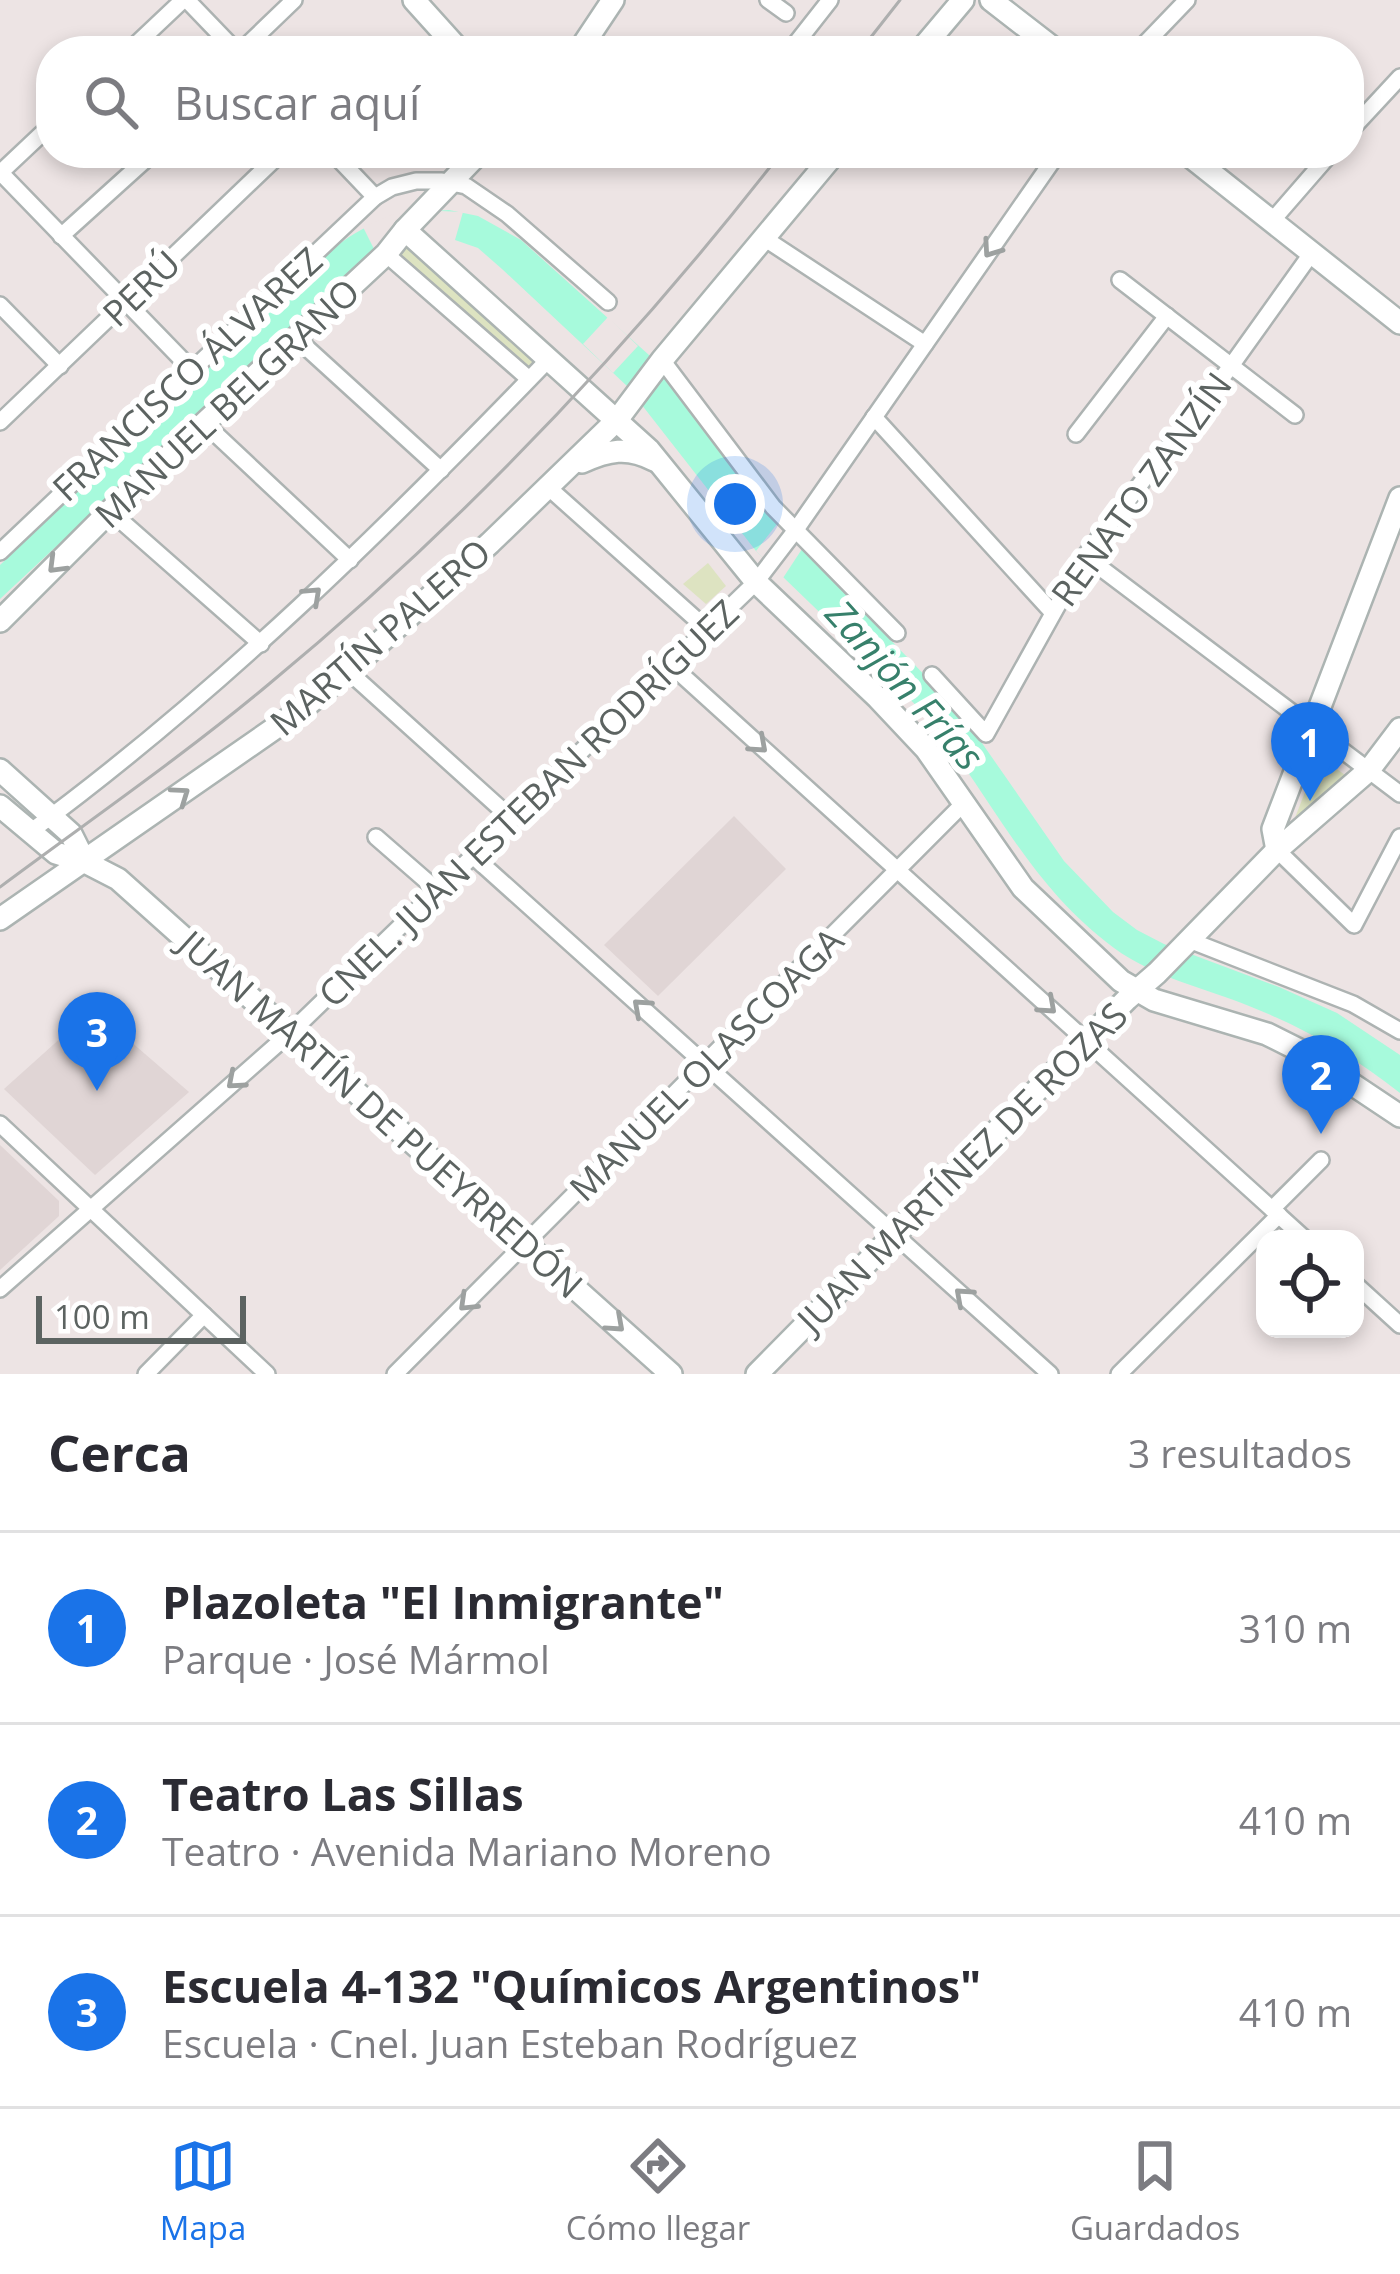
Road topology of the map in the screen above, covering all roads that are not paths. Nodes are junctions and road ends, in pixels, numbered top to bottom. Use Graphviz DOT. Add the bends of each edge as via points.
graph roads {
  1 [pos="185,0"];
  2 [pos="294,0"];
  3 [pos="414,0"];
  4 [pos="613,0"];
  5 [pos="830,0"];
  6 [pos="963,0"];
  7 [pos="991,0"];
  8 [pos="1187,0"];
  9 [pos="145,36"];
  10 [pos="222,36"];
  11 [pos="254,36"];
  12 [pos="446,36"];
  13 [pos="589,36"];
  14 [pos="802,36"];
  15 [pos="933,36"];
  16 [pos="1038,36"];
  17 [pos="1152,36"];
  18 [pos="1400,77"];
  19 [pos="1364,116"];
  20 [pos="36,139"];
  21 [pos="137,168"];
  22 [pos="265,168"];
  23 [pos="347,168"];
  24 [pos="468,168"];
  25 [pos="478,168"];
  26 [pos="822,168"];
  27 [pos="1048,168"];
  28 [pos="1204,168"];
  29 [pos="1318,168"];
  30 [pos="0,173"];
  31 [pos="458,184"];
  32 [pos="375,197"];
  33 [pos="1271,222"];
  34 [pos="417,230"];
  35 [pos="62,236"];
  36 [pos="764,238"];
  37 [pos="386,254"];
  38 [pos="1311,254"];
  39 [pos="1120,280"];
  40 [pos="125,302"];
  41 [pos="608,302"];
  42 [pos="0,305"];
  43 [pos="1167,316"];
  44 [pos="1400,323"];
  45 [pos="296,338"];
  46 [pos="925,344"];
  47 [pos="548,360"];
  48 [pos="60,366"];
  49 [pos="1231,366"];
  50 [pos="192,370"];
  51 [pos="650,375"];
  52 [pos="529,379"];
  53 [pos="1295,415"];
  54 [pos="2,417"];
  55 [pos="874,417"];
  56 [pos="617,420"];
  57 [pos="204,423"];
  58 [pos="1076,434"];
  59 [pos="659,462"];
  60 [pos="570,467"];
  61 [pos="441,470"];
  62 [pos="549,488"];
  63 [pos="1400,498"];
  64 [pos="110,511"];
  65 [pos="0,552"];
  66 [pos="778,553"];
  67 [pos="1085,556"];
  68 [pos="350,560"];
  69 [pos="1052,612"];
  70 [pos="0,621"];
  71 [pos="708,630"];
  72 [pos="897,633"];
  73 [pos="261,644"];
  74 [pos="672,666"];
  75 [pos="348,671"];
  76 [pos="932,675"];
  77 [pos="1311,727"];
  78 [pos="1400,729"];
  79 [pos="0,770"];
  80 [pos="1369,770"];
  81 [pos="1400,794"];
  82 [pos="964,803"];
  83 [pos="0,806"];
  84 [pos="52,816"];
  85 [pos="512,819"];
  86 [pos="30,832"];
  87 [pos="376,837"];
  88 [pos="1400,837"];
  89 [pos="1277,850"];
  90 [pos="473,856"];
  91 [pos="85,862"];
  92 [pos="898,871"];
  93 [pos="438,891"];
  94 [pos="0,919"];
  95 [pos="1174,956"];
  96 [pos="1136,991"];
  97 [pos="1400,1031"];
  98 [pos="290,1033"];
  99 [pos="1087,1042"];
  100 [pos="703,1063"];
  101 [pos="1400,1116"];
  102 [pos="0,1124"];
  103 [pos="1321,1160"];
  104 [pos="89,1208"];
  105 [pos="1275,1212"];
  106 [pos="1295,1230"];
  107 [pos="896,1235"];
  108 [pos="527,1245"];
  109 [pos="0,1288"];
  110 [pos="1364,1292"];
  111 [pos="204,1315"];
  112 [pos="1400,1325"];
  113 [pos="146,1374"];
  114 [pos="267,1374"];
  115 [pos="395,1374"];
  116 [pos="671,1374"];
  117 [pos="757,1374"];
  118 [pos="1050,1374"];
  119 [pos="1119,1374"];
  1 -- 9 [label="street"];
  1 -- 10 [label="street"];
  2 -- 11 [label="street"];
  3 -- 12 [label="main road"];
  4 -- 13 [label="main road"];
  5 -- 14 [label="street"];
  6 -- 15 [label="main road"];
  7 -- 16 [label="main road"];
  8 -- 17 [label="street"];
  18 -- 19 [label="street"];
  20 -- 30 [label="street"];
  21 -- 35 [label="street"];
  22 -- 40 [label="street, PERÚ"];
  23 -- 32 [label="street"];
  24 -- 31 [label="main road, MANUEL BELGRANO"];
  25 -- 31 [label="main road"];
  26 -- 36 [label="main road, MARTÍN PALERO"];
  27 -- 46 [label="street, CNEL. JUAN ESTEBAN RODRÍGUEZ, one-way"];
  28 -- 33 [label="main road"];
  29 -- 33 [label="street"];
  30 -- 35 [label="street"];
  31 -- 32 [label="street" via="410,182"];
  31 -- 34 [label="main road, MANUEL BELGRANO"];
  31 -- 41 [label="street" via="507,214"];
  32 -- 50 [label="street, FRANCISCO ÁLVAREZ"];
  33 -- 38 [label="main road"];
  34 -- 37 [label="main road, MANUEL BELGRANO"];
  34 -- 47 [label="main road"];
  35 -- 40 [label="street"];
  36 -- 46 [label="street"];
  36 -- 51 [label="main road, MARTÍN PALERO"];
  37 -- 45 [label="main road, MANUEL BELGRANO"];
  37 -- 52 [label="street"];
  38 -- 44 [label="main road"];
  38 -- 49 [label="street, RENATO ZANZÍN"];
  39 -- 43 [label="street"];
  40 -- 48 [label="street, PERÚ"];
  40 -- 50 [label="street"];
  42 -- 48 [label="street"];
  43 -- 49 [label="street"];
  43 -- 58 [label="street"];
  45 -- 57 [label="main road, MANUEL BELGRANO"];
  45 -- 61 [label="street"];
  46 -- 55 [label="street, CNEL. JUAN ESTEBAN RODRÍGUEZ"];
  47 -- 52 [label="street, MARTÍN PALERO"];
  47 -- 56 [label="main road"];
  48 -- 54 [label="street, PERÚ"];
  49 -- 53 [label="street"];
  49 -- 67 [label="street, RENATO ZANZÍN"];
  50 -- 65 [label="street, FRANCISCO ÁLVAREZ"];
  51 -- 56 [label="main road, MARTÍN PALERO"];
  51 -- 66 [label="street" via="773,507"];
  52 -- 61 [label="street, MARTÍN PALERO"];
  55 -- 66 [label="street, CNEL. JUAN ESTEBAN RODRÍGUEZ"];
  55 -- 69 [label="street"];
  56 -- 59 [label="main road"];
  56 -- 60 [label="main road, MARTÍN PALERO"];
  57 -- 64 [label="main road, MANUEL BELGRANO"];
  57 -- 68 [label="street"];
  59 -- 60 [label="main road" via="618,449"];
  59 -- 66 [label="main road"];
  60 -- 62 [label="main road, MARTÍN PALERO"];
  61 -- 68 [label="street, MARTÍN PALERO"];
  62 -- 71 [label="street"];
  62 -- 75 [label="main road, MARTÍN PALERO"];
  63 -- 77 [label="main road"];
  64 -- 70 [label="main road, MANUEL BELGRANO, one-way"];
  64 -- 73 [label="street"];
  66 -- 71 [label="street, CNEL. JUAN ESTEBAN RODRÍGUEZ"];
  66 -- 72 [label="street"];
  66 -- 82 [label="main road"];
  67 -- 69 [label="street, RENATO ZANZÍN"];
  67 -- 77 [label="street"];
  73 -- 68 [label="street, MARTÍN PALERO, one-way"];
  69 -- 76 [label="street, RENATO ZANZÍN" via="986,734"];
  71 -- 74 [label="street, CNEL. JUAN ESTEBAN RODRÍGUEZ"];
  73 -- 84 [label="street, MARTÍN PALERO"];
  74 -- 85 [label="street, CNEL. JUAN ESTEBAN RODRÍGUEZ"];
  74 -- 92 [label="street, one-way"];
  75 -- 85 [label="street"];
  91 -- 75 [label="main road, MARTÍN PALERO, one-way"];
  77 -- 80 [label="street"];
  77 -- 89 [label="main road" via="1273,829"];
  78 -- 80 [label="main road, JUAN MARTÍNEZ DE ROZAS"];
  79 -- 84 [label="main road, JUAN MARTÍN DE PUEYRREDÓN"];
  80 -- 81 [label="street"];
  80 -- 89 [label="main road, JUAN MARTÍNEZ DE ROZAS"];
  82 -- 92 [label="street, MANUEL OLASCOAGA"];
  82 -- 96 [label="main road" via="1039,905"];
  83 -- 86 [label="main road, JUAN MARTÍN DE PUEYRREDÓN"];
  84 -- 86 [label="street, MARTÍN PALERO"];
  84 -- 91 [label="main road, JUAN MARTÍN DE PUEYRREDÓN"];
  85 -- 90 [label="street, CNEL. JUAN ESTEBAN RODRÍGUEZ"];
  86 -- 91 [label="main road, JUAN MARTÍN DE PUEYRREDÓN" via="56,854"];
  87 -- 93 [label="street"];
  88 -- 89 [label="street" via="1354,925"];
  89 -- 95 [label="main road, JUAN MARTÍNEZ DE ROZAS"];
  90 -- 93 [label="street, CNEL. JUAN ESTEBAN RODRÍGUEZ"];
  100 -- 90 [label="street, one-way"];
  91 -- 94 [label="main road, MARTÍN PALERO"];
  91 -- 98 [label="main road, JUAN MARTÍN DE PUEYRREDÓN" via="118,879"];
  92 -- 99 [label="street, one-way"];
  92 -- 100 [label="street, MANUEL OLASCOAGA"];
  93 -- 98 [label="street, CNEL. JUAN ESTEBAN RODRÍGUEZ"];
  95 -- 96 [label="main road, JUAN MARTÍNEZ DE ROZAS"];
  95 -- 97 [label="street" via="1353,1004"];
  96 -- 99 [label="main road, JUAN MARTÍNEZ DE ROZAS"];
  96 -- 101 [label="main road" via="1267,1034"];
  98 -- 104 [label="street, CNEL. JUAN ESTEBAN RODRÍGUEZ, one-way"];
  98 -- 108 [label="main road, JUAN MARTÍN DE PUEYRREDÓN"];
  99 -- 105 [label="street"];
  99 -- 107 [label="main road, JUAN MARTÍNEZ DE ROZAS"];
  100 -- 107 [label="street"];
  100 -- 108 [label="street, MANUEL OLASCOAGA"];
  102 -- 104 [label="street"];
  103 -- 105 [label="street"];
  104 -- 109 [label="street, CNEL. JUAN ESTEBAN RODRÍGUEZ"];
  104 -- 111 [label="street"];
  105 -- 106 [label="street"];
  105 -- 119 [label="street"];
  107 -- 117 [label="main road, JUAN MARTÍNEZ DE ROZAS"];
  118 -- 107 [label="street, one-way"];
  108 -- 115 [label="street, MANUEL OLASCOAGA, one-way"];
  108 -- 116 [label="main road, JUAN MARTÍN DE PUEYRREDÓN, one-way"];
  110 -- 112 [label="street"];
  111 -- 113 [label="street"];
  111 -- 114 [label="street"];
}
